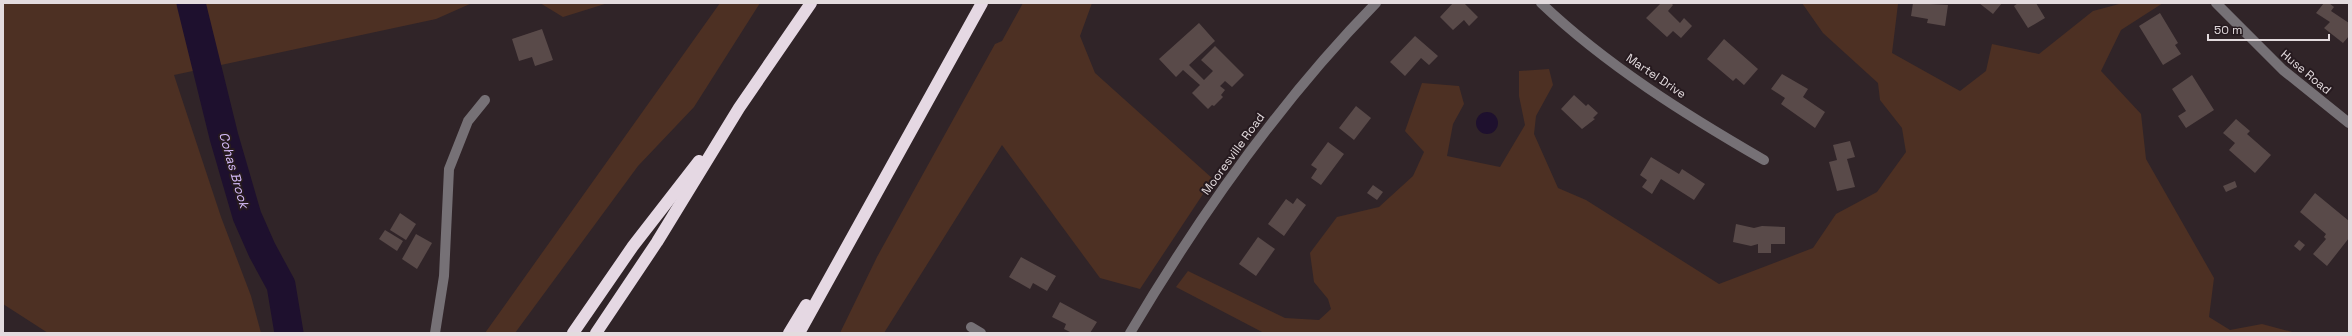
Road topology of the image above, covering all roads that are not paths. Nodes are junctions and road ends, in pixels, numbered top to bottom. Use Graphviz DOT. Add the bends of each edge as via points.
graph roads {
  1 [pos="811,3"];
  2 [pos="982,3"];
  3 [pos="1376,3"];
  4 [pos="1541,3"];
  5 [pos="2216,3"];
  6 [pos="485,100"];
  7 [pos="740,108"];
  8 [pos="2349,123"];
  9 [pos="1764,160"];
  10 [pos="873,197"];
  11 [pos="971,327"];
  12 [pos="435,333"];
  13 [pos="573,333"];
  14 [pos="596,333"];
  15 [pos="789,333"];
  16 [pos="799,333"];
  17 [pos="981,333"];
  18 [pos="1130,333"];
  1 -- 7 [label="highway"];
  2 -- 10 [label="highway"];
  3 -- 18 [label="street, Mooresville Road" via="1314,68 1286,103 1189,238"];
  4 -- 9 [label="street, Martel Drive" via="1589,46 1668,100"];
  5 -- 8 [label="street, Huse Road" via="2283,70"];
  6 -- 12 [label="street" via="468,122 449,169 444,276"];
  7 -- 13 [label="highway" via="633,246"];
  7 -- 14 [label="highway" via="657,242"];
  10 -- 15 [label="highway"];
  10 -- 16 [label="highway"];
  11 -- 17 [label="street"];
}
